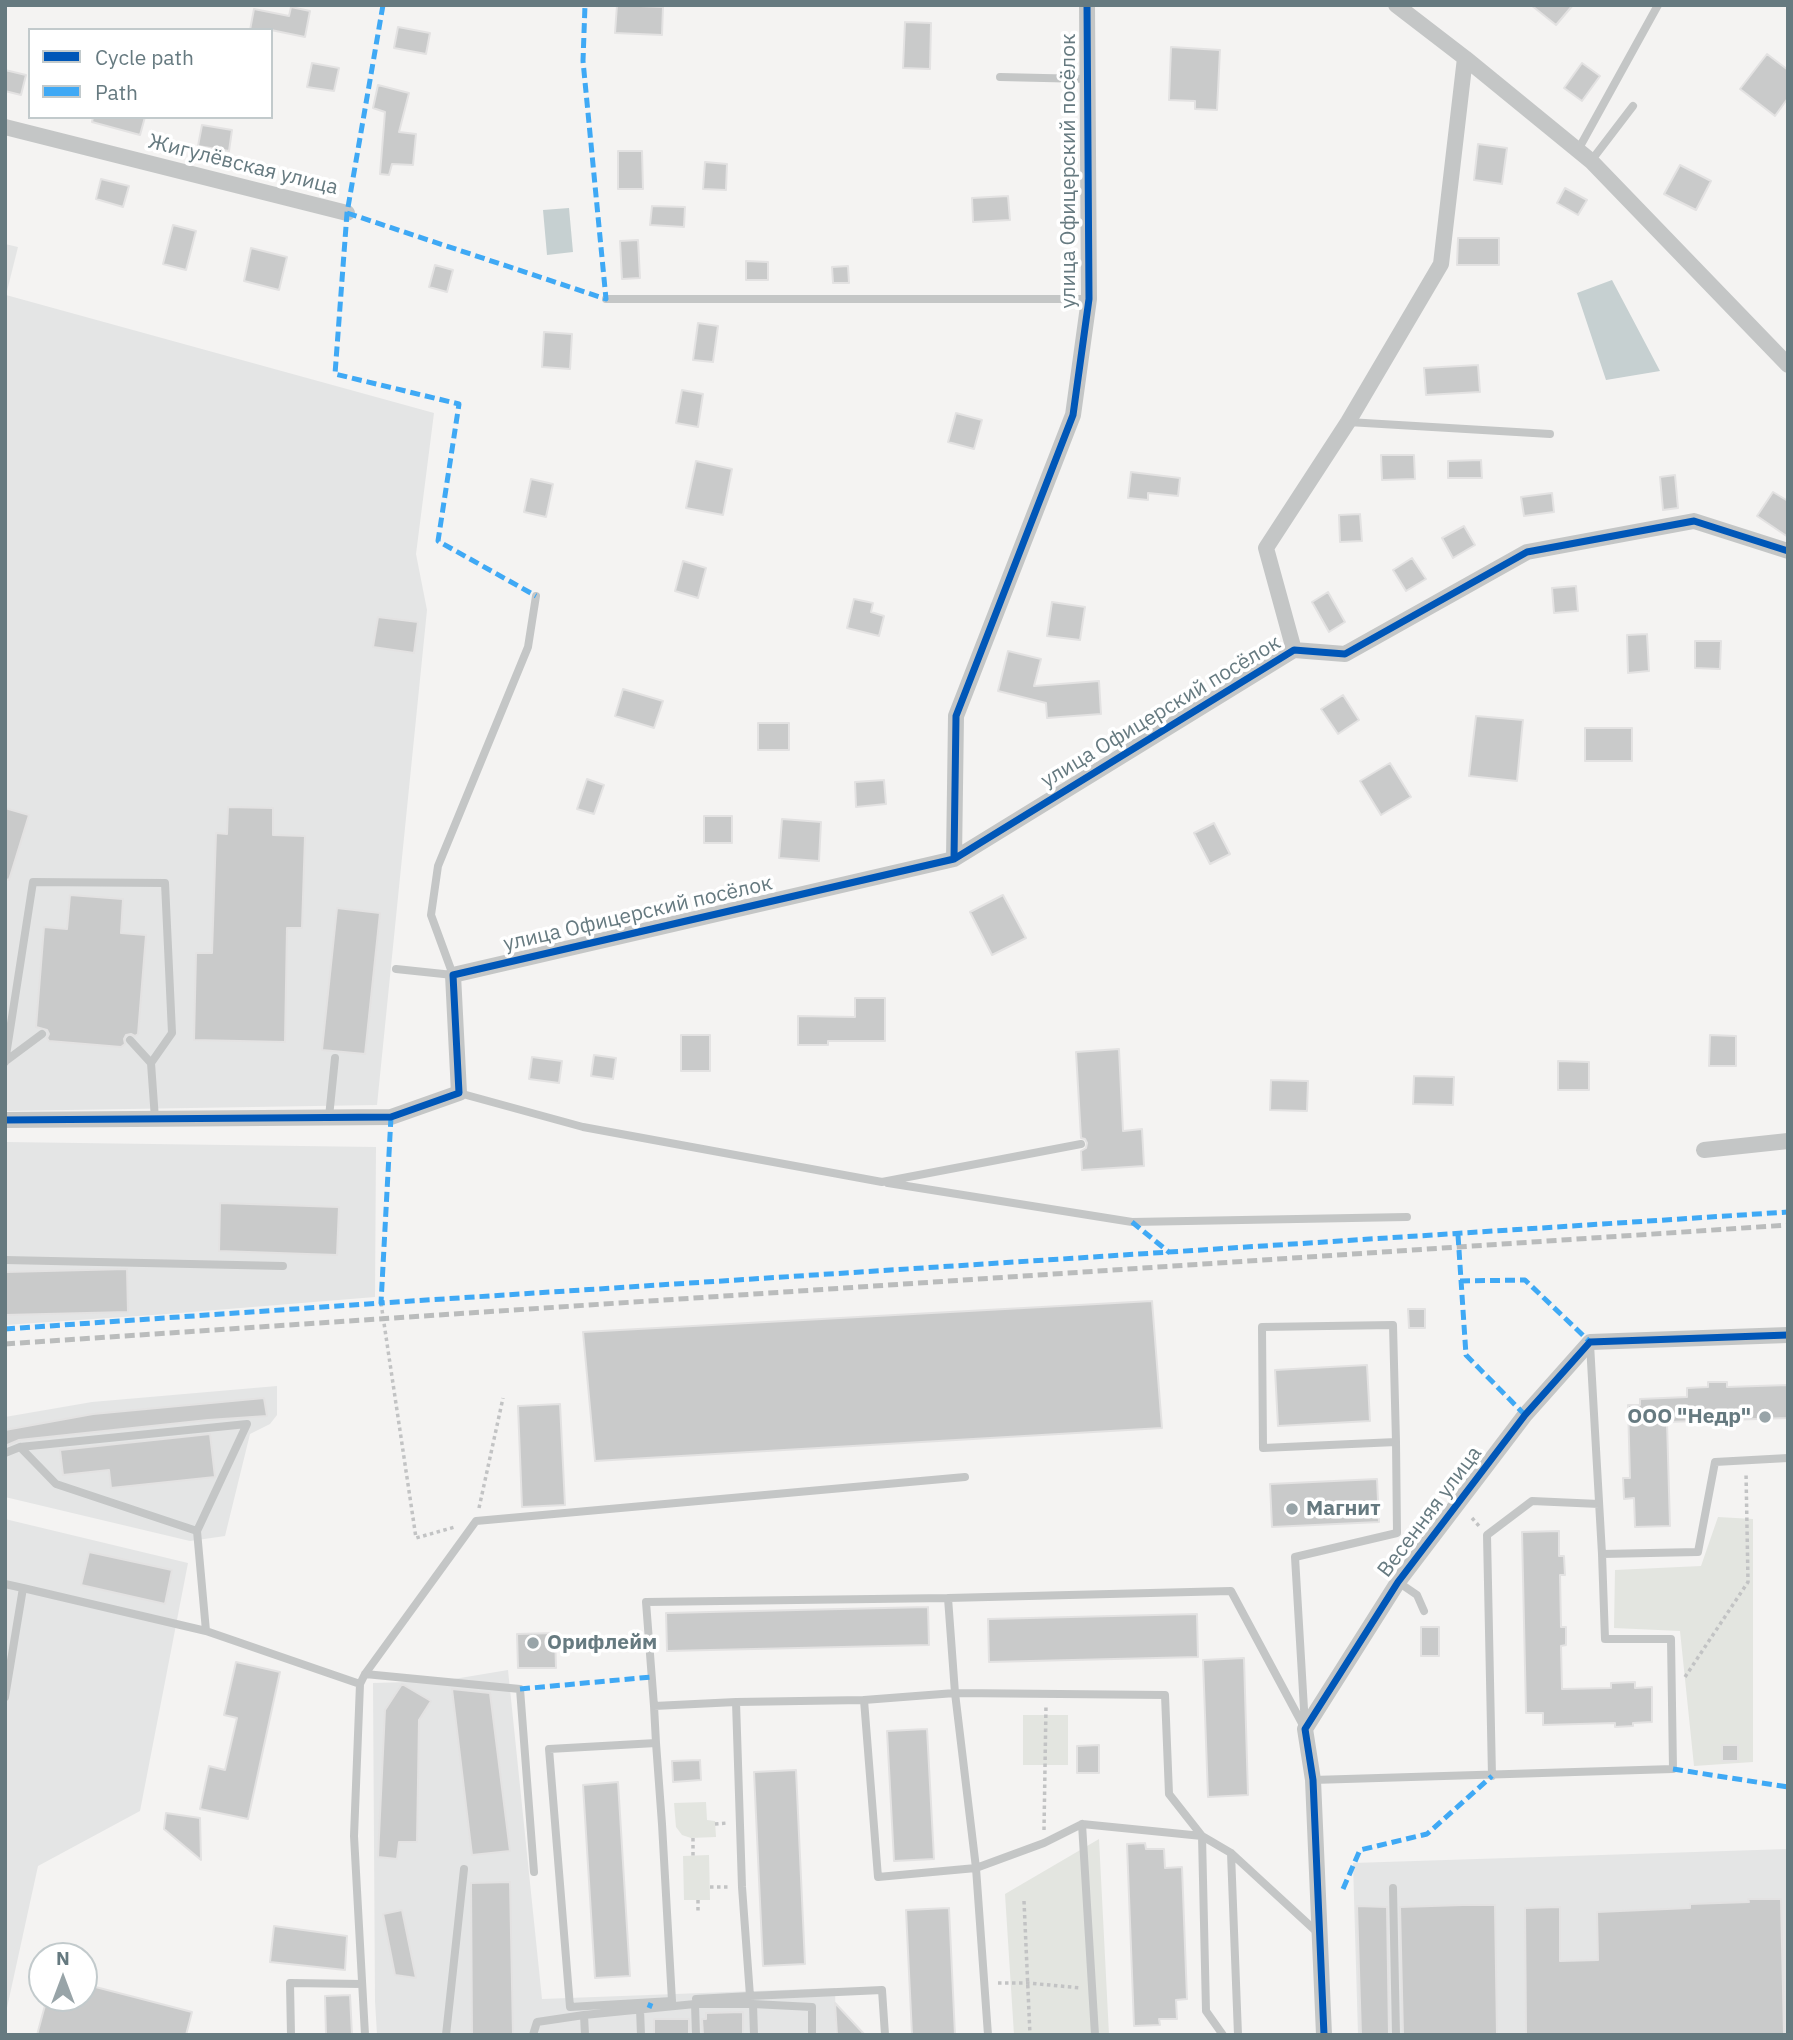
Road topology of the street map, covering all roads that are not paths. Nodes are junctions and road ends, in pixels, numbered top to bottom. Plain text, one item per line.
1 (1087, 5) edge
2 (1396, 5) edge
3 (1658, 5) edge
4 (1465, 58) junction
5 (1000, 77) dead end
6 (1087, 79) junction
7 (1633, 106) dead end
8 (5, 127) edge
9 (1577, 150) junction
10 (1591, 161) junction
11 (347, 213) dead end
12 (606, 299) dead end
13 (1089, 299) junction
14 (1788, 365) edge
15 (1348, 422) junction
16 (1550, 434) dead end
17 (1788, 551) edge
18 (536, 596) dead end
19 (1294, 650) junction
20 (954, 859) junction
21 (396, 968) dead end
22 (453, 975) junction
23 (42, 1034) dead end
24 (130, 1040) dead end
25 (335, 1058) dead end
26 (6, 1061) edge
27 (151, 1063) junction
28 (459, 1093) junction
29 (329, 1117) junction
30 (155, 1119) junction
31 (5, 1120) edge
32 (1788, 1141) edge
33 (1081, 1144) dead end
34 (1703, 1150) dead end
35 (882, 1182) junction
36 (1407, 1217) dead end
37 (5, 1260) edge
38 (283, 1266) dead end
39 (1788, 1335) edge
40 (1590, 1342) junction
41 (1396, 1443) junction
42 (20, 1447) junction
43 (5, 1453) edge
44 (1788, 1458) edge
45 (965, 1477) dead end
46 (1599, 1504) junction
47 (197, 1531) junction
48 (1602, 1554) junction
49 (1398, 1583) junction
50 (5, 1584) edge
51 (23, 1588) junction
52 (948, 1598) junction
53 (1423, 1611) dead end
54 (206, 1631) junction
55 (365, 1674) junction
56 (360, 1684) junction
57 (955, 1693) junction
58 (5, 1696) edge
59 (864, 1700) junction
60 (736, 1702) junction
61 (654, 1706) junction
62 (1305, 1729) junction
63 (656, 1743) junction
64 (1492, 1776) junction
65 (1313, 1780) junction
66 (1082, 1824) junction
67 (1202, 1836) junction
68 (1231, 1853) junction
69 (464, 1868) dead end
70 (976, 1868) junction
71 (534, 1872) dead end
72 (1393, 1888) dead end
73 (1318, 1933) junction
74 (362, 1984) junction
75 (752, 2000) junction
76 (672, 2001) junction
77 (695, 2004) junction
78 (640, 2009) junction
79 (584, 2015) junction
80 (291, 2035) edge
81 (365, 2035) edge
82 (446, 2035) edge
83 (533, 2035) edge
84 (585, 2035) edge
85 (641, 2035) edge
86 (696, 2035) edge
87 (754, 2035) edge
88 (812, 2035) edge
89 (885, 2035) edge
90 (988, 2035) edge
91 (1095, 2035) edge
92 (1223, 2035) edge
93 (1238, 2035) edge
94 (1324, 2035) edge
95 (1396, 2035) edge

1 - 6 street, улица Офицерский посёлок
2 - 4 street
3 - 9 lane
4 - 9 street
4 - 15 street
5 - 6 lane
6 - 13 street, улица Офицерский посёлок
7 - 10 lane
8 - 11 street, Жигулёвская улица
9 - 10 street
10 - 14 street
12 - 13 lane
13 - 20 street, улица Офицерский посёлок
15 - 16 lane
15 - 19 street
17 - 19 street, улица Офицерский посёлок
18 - 22 lane
19 - 20 street, улица Офицерский посёлок
20 - 22 street, улица Офицерский посёлок
21 - 22 lane
22 - 28 street
23 - 26 lane
24 - 27 lane
25 - 29 lane
26 - 27 lane
27 - 30 lane
28 - 29 street
28 - 35 lane
29 - 30 street
30 - 31 street
32 - 34 street
33 - 35 lane
35 - 36 lane
37 - 38 lane
39 - 40 street
40 - 46 lane
40 - 49 street, Весенняя улица
41 - 41 lane
41 - 62 lane
42 - 43 lane
42 - 47 lane
42 - 47 lane
44 - 48 lane
45 - 55 lane
46 - 48 lane
46 - 64 lane
47 - 54 lane
48 - 64 lane
49 - 53 lane
49 - 62 street, Весенняя улица
50 - 51 lane
51 - 54 lane
51 - 58 lane
52 - 57 lane
52 - 61 lane
52 - 62 lane
54 - 56 lane
55 - 56 lane
55 - 71 lane
56 - 74 lane
57 - 59 lane
57 - 67 lane
57 - 70 lane
59 - 60 lane
59 - 70 lane
60 - 61 lane
60 - 75 lane
61 - 63 lane
62 - 65 street
63 - 76 lane
63 - 76 lane
64 - 65 lane
65 - 73 street
66 - 67 lane
66 - 70 lane
66 - 91 lane
67 - 68 lane
67 - 92 lane
68 - 73 lane
68 - 93 lane
69 - 82 lane
70 - 90 lane
72 - 95 lane
73 - 94 street
74 - 80 lane
74 - 81 lane
75 - 76 lane
75 - 77 lane
75 - 87 lane
75 - 88 lane
75 - 89 lane
77 - 78 lane
77 - 86 lane
78 - 79 lane
78 - 85 lane
79 - 83 lane
79 - 84 lane

